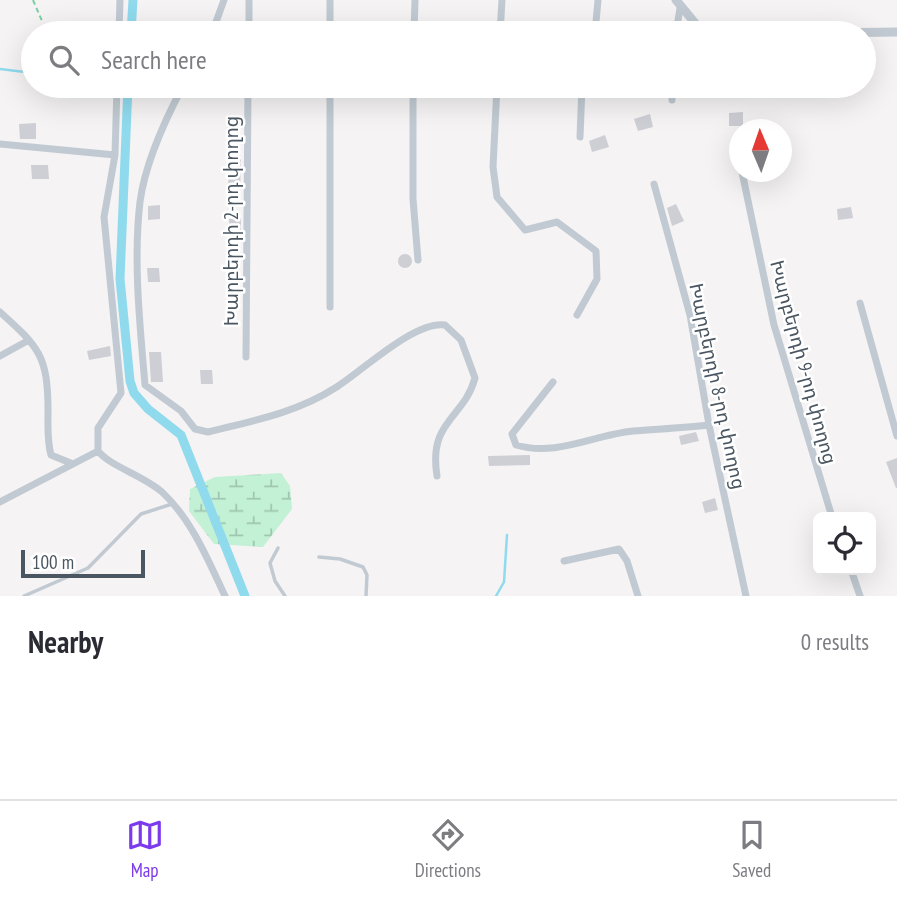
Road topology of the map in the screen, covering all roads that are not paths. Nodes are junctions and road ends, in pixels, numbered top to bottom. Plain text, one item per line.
1 (120, 0) edge
2 (224, 0) edge
3 (249, 0) edge
4 (330, 0) edge
5 (415, 0) edge
6 (502, 0) edge
7 (598, 0) edge
8 (678, 4) edge
9 (119, 21) edge
10 (216, 21) edge
11 (249, 21) edge
12 (330, 21) edge
13 (414, 21) edge
14 (501, 21) edge
15 (596, 21) edge
16 (693, 21) edge
17 (876, 32) edge
18 (897, 32) edge
19 (117, 98) edge
20 (178, 98) edge
21 (248, 98) edge
22 (330, 98) edge
23 (413, 98) edge
24 (496, 98) edge
25 (582, 98) edge
26 (580, 137) dead end
27 (0, 144) edge
28 (115, 155) junction
29 (744, 182) edge
30 (654, 184) dead end
31 (418, 260) dead end
32 (860, 303) dead end
33 (330, 307) dead end
34 (0, 312) edge
35 (577, 315) dead end
36 (29, 340) junction
37 (0, 355) edge
38 (246, 357) dead end
39 (553, 382) dead end
40 (709, 425) junction
41 (897, 436) edge
42 (97, 452) junction
43 (73, 464) junction
44 (437, 476) dead end
45 (0, 502) edge
46 (172, 504) junction
47 (830, 512) edge
48 (278, 548) dead end
49 (319, 557) dead end
50 (564, 561) dead end
51 (853, 575) edge
52 (24, 596) edge
53 (225, 596) edge
54 (285, 596) edge
55 (366, 596) edge
56 (638, 596) edge
57 (746, 596) edge
58 (860, 596) edge

1 - 9 street
2 - 10 street
3 - 11 street
4 - 12 street
5 - 13 street
6 - 14 street
7 - 15 street
8 - 16 street
17 - 18 street
19 - 28 street
20 - 44 street
21 - 38 street, Խարբերդի 2-րդ փողոց
22 - 33 street
23 - 31 street
24 - 35 street
25 - 26 street
27 - 28 street
28 - 42 street
29 - 47 street, Խարբերդի 9-րդ փողոց
30 - 40 street, Խարբերդի 8-րդ փողոց
32 - 41 street
34 - 36 street
36 - 37 street
36 - 43 street
39 - 40 street
40 - 57 street, Խարբերդի 8-րդ փողոց
42 - 43 street
42 - 46 street
43 - 45 street
46 - 52 lane
46 - 53 street
48 - 54 lane
49 - 55 lane
50 - 56 street
51 - 58 street

